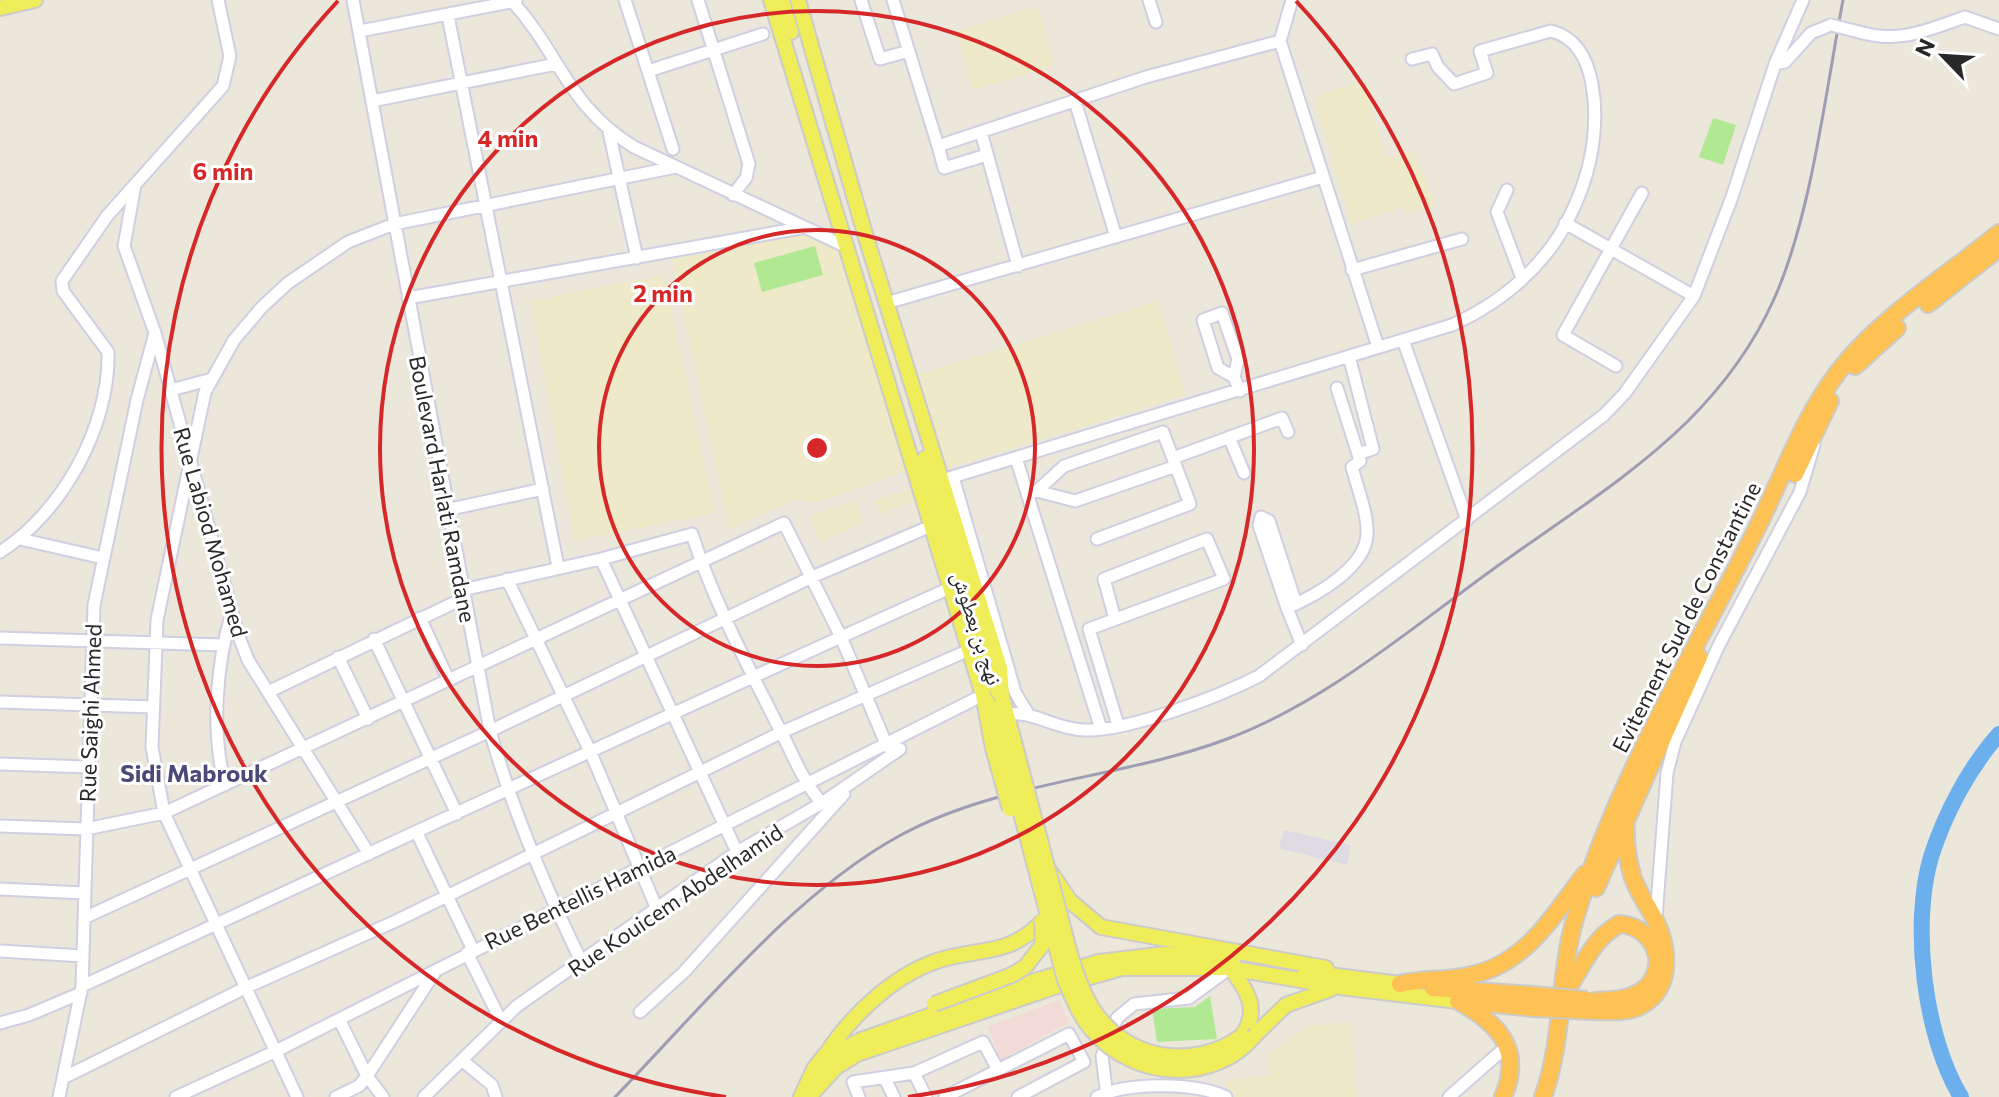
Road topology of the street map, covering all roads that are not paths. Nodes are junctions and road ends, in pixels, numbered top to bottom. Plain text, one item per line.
1 (35, 0) edge
2 (218, 0) edge
3 (353, 0) edge
4 (625, 0) edge
5 (698, 0) edge
6 (771, 0) edge
7 (782, 0) edge
8 (788, 0) edge
9 (798, 0) edge
10 (861, 0) edge
11 (893, 0) edge
12 (1149, 0) edge
13 (1292, 0) edge
14 (1803, 0) edge
15 (514, 1) edge
16 (0, 8) edge
17 (448, 16) junction
18 (1156, 22) dead end
19 (1999, 29) edge
20 (360, 31) junction
21 (763, 34) dead end
22 (1280, 41) junction
23 (714, 50) junction
24 (909, 51) junction
25 (1412, 59) dead end
26 (556, 64) junction
27 (1775, 64) junction
28 (648, 71) junction
29 (462, 84) junction
30 (372, 101) junction
31 (1075, 101) junction
32 (609, 132) junction
33 (981, 132) junction
34 (938, 146) junction
35 (673, 149) dead end
36 (987, 155) junction
37 (676, 167) junction
38 (1323, 177) junction
39 (618, 180) junction
40 (135, 185) junction
41 (1507, 190) dead end
42 (1642, 193) dead end
43 (733, 195) junction
44 (487, 207) junction
45 (1565, 223) junction
46 (394, 224) junction
47 (801, 228) junction
48 (1999, 233) edge
49 (1116, 237) junction
50 (1462, 239) dead end
51 (847, 247) junction
52 (1999, 248) edge
53 (1611, 249) junction
54 (637, 258) junction
55 (1018, 266) junction
56 (1352, 270) junction
57 (1522, 278) junction
58 (502, 282) junction
59 (1694, 296) junction
60 (408, 298) junction
61 (886, 303) junction
62 (155, 333) junction
63 (1403, 340) junction
64 (1378, 347) junction
65 (1349, 356) junction
66 (1616, 366) dead end
67 (1234, 377) junction
68 (212, 379) junction
69 (1337, 388) dead end
70 (171, 390) junction
71 (1240, 391) junction
72 (1288, 432) dead end
73 (1817, 433) junction
74 (1229, 437) junction
75 (1358, 454) junction
76 (190, 458) junction
77 (1016, 458) junction
78 (1174, 462) junction
79 (1244, 473) dead end
80 (947, 478) junction
81 (543, 489) junction
82 (1032, 492) junction
83 (446, 510) junction
84 (1467, 520) junction
85 (931, 526) junction
86 (20, 539) junction
87 (1097, 539) dead end
88 (0, 552) edge
89 (1275, 556) dead end
90 (103, 558) junction
91 (601, 559) junction
92 (701, 562) junction
93 (558, 567) junction
94 (812, 577) junction
95 (507, 579) junction
96 (950, 587) junction
97 (463, 594) junction
98 (619, 599) junction
99 (1292, 606) junction
100 (232, 611) junction
101 (420, 618) junction
102 (726, 619) junction
103 (1115, 619) junction
104 (841, 637) junction
105 (0, 638) edge
106 (374, 639) junction
107 (535, 640) junction
108 (93, 641) junction
109 (155, 642) junction
110 (223, 645) junction
111 (1302, 645) junction
112 (968, 647) junction
113 (338, 657) junction
114 (645, 657) junction
115 (477, 668) junction
116 (753, 676) junction
117 (449, 681) junction
118 (268, 692) junction
119 (983, 695) junction
120 (562, 696) junction
121 (866, 696) junction
122 (1002, 697) junction
123 (406, 701) junction
124 (0, 702) edge
125 (90, 704) junction
126 (153, 707) junction
127 (671, 712) junction
128 (1027, 712) junction
129 (1007, 714) junction
130 (368, 719) junction
131 (1118, 725) junction
132 (1101, 729) junction
133 (490, 731) junction
134 (782, 732) junction
135 (1003, 744) junction
136 (304, 749) junction
137 (891, 750) junction
138 (590, 751) junction
139 (433, 757) junction
140 (0, 764) edge
141 (88, 767) junction
142 (700, 771) junction
143 (857, 779) junction
144 (225, 785) junction
145 (807, 786) junction
146 (507, 792) junction
147 (335, 800) junction
148 (822, 803) junction
149 (617, 811) junction
150 (164, 813) junction
151 (457, 814) junction
152 (1626, 818) junction
153 (0, 826) edge
154 (725, 826) junction
155 (86, 829) junction
156 (417, 833) junction
157 (737, 852) junction
158 (531, 853) junction
159 (369, 854) junction
160 (1594, 864) junction
161 (640, 866) junction
162 (1047, 866) junction
163 (191, 868) junction
164 (0, 889) edge
165 (84, 893) junction
166 (447, 895) junction
167 (556, 909) junction
168 (657, 909) junction
169 (84, 918) junction
170 (1656, 920) junction
171 (1042, 922) junction
172 (216, 924) junction
173 (0, 951) edge
174 (470, 952) junction
175 (83, 956) junction
176 (582, 963) junction
177 (1185, 967) junction
178 (1230, 968) junction
179 (436, 971) junction
180 (1358, 977) junction
181 (1572, 982) junction
182 (1400, 984) junction
183 (247, 987) junction
184 (1340, 987) junction
185 (82, 990) junction
186 (1198, 992) junction
187 (1458, 1001) junction
188 (1533, 1002) junction
189 (1593, 1006) junction
190 (640, 1012) dead end
191 (339, 1019) junction
192 (501, 1021) junction
193 (0, 1023) edge
194 (1249, 1035) junction
195 (1507, 1046) junction
196 (276, 1051) junction
197 (825, 1056) junction
198 (463, 1061) junction
199 (997, 1068) junction
200 (914, 1073) junction
201 (367, 1076) junction
202 (63, 1078) junction
203 (885, 1079) junction
204 (1125, 1092) edge
205 (1103, 1095) edge
206 (59, 1097) edge
207 (176, 1097) edge
208 (297, 1097) edge
209 (336, 1097) edge
210 (383, 1097) edge
211 (424, 1097) edge
212 (496, 1097) edge
213 (805, 1097) edge
214 (859, 1097) edge
215 (894, 1097) edge
216 (926, 1097) edge
217 (945, 1097) edge
218 (1018, 1097) edge
219 (1226, 1097) edge
220 (1449, 1097) edge
221 (1503, 1097) edge
222 (1543, 1097) edge
223 (1553, 1097) edge

1 - 16 main road
2 - 40 street
3 - 20 street, Boulevard Harlati Ramdane
4 - 28 street
5 - 23 street
6 - 51 main road, نهج بن بعطوش
7 - 112 main road
8 - 122 main road, نهج بن بعطوش
9 - 61 main road, نهج بن بعطوش
10 - 24 street
11 - 24 street
12 - 18 street
13 - 22 street
14 - 27 street
15 - 17 street
15 - 26 street
17 - 20 street
17 - 29 street
19 - 27 street, bridge
20 - 30 street, Boulevard Harlati Ramdane
21 - 23 street
22 - 31 street
22 - 38 street
23 - 28 street
23 - 43 street
24 - 34 street
25 - 45 street
26 - 29 street
26 - 32 street
27 - 59 street
28 - 35 street
29 - 30 street
29 - 44 street
30 - 46 street, Boulevard Harlati Ramdane
31 - 33 street
31 - 49 street
32 - 37 street
32 - 39 street
33 - 34 street
33 - 36 street
34 - 36 street
36 - 55 street
37 - 39 street
37 - 43 street
38 - 49 street
38 - 56 street
39 - 44 street
39 - 54 street
40 - 62 street, Rue Labiod Mohamed
40 - 86 street
41 - 57 street
42 - 53 street
43 - 47 street
44 - 46 street
44 - 58 street
45 - 53 street
45 - 57 street
46 - 60 street, Boulevard Harlati Ramdane
46 - 68 street
47 - 51 street
47 - 54 street
48 - 160 highway, Evitement Sud de Constantine
49 - 55 street
50 - 56 street
51 - 85 main road, نهج بن بعطوش
52 - 73 highway, Evitement Sud de Constantine
53 - 59 street
53 - 66 street
54 - 58 street
55 - 61 street
56 - 64 street
57 - 63 street
58 - 60 street
58 - 81 street
59 - 84 street
60 - 83 street, Boulevard Harlati Ramdane
61 - 80 main road, نهج بن بعطوش
62 - 70 street, Rue Labiod Mohamed
62 - 90 street, Rue Saighi Ahmed
63 - 64 street
63 - 84 street
64 - 65 street
65 - 71 street
65 - 75 street
67 - 67 street
67 - 71 street
68 - 70 street
68 - 76 street
69 - 75 street
70 - 76 street, Rue Labiod Mohamed
71 - 77 street
72 - 74 street
73 - 152 highway, Evitement Sud de Constantine
73 - 170 street
74 - 78 street
74 - 79 street
75 - 99 street
76 - 100 street, Rue Labiod Mohamed
76 - 109 street
77 - 80 street
77 - 82 street
78 - 82 street
78 - 82 street
78 - 87 street
80 - 122 main road, نهج بن بعطوش
80 - 128 street
81 - 83 street
81 - 93 street
82 - 132 street
83 - 97 street, Boulevard Harlati Ramdane
84 - 111 street
85 - 94 street
85 - 96 main road, نهج بن بعطوش
86 - 88 street
86 - 90 street
89 - 99 street
90 - 108 street, Rue Saighi Ahmed
91 - 92 street
91 - 93 street
91 - 98 street
92 - 94 street
92 - 98 street
92 - 102 street
93 - 95 street
94 - 102 street
94 - 104 street
95 - 97 street
95 - 107 street
96 - 104 street
96 - 112 main road, نهج بن بعطوش
97 - 101 street
97 - 115 street, Boulevard Harlati Ramdane
98 - 107 street
98 - 114 street
99 - 111 street
100 - 110 street
100 - 118 street, Rue Labiod Mohamed
101 - 106 street
101 - 117 street
102 - 114 street
102 - 116 street
103 - 103 street
103 - 131 street
104 - 116 street
104 - 121 street
105 - 108 street
106 - 113 street
106 - 123 street
107 - 115 street
107 - 120 street
108 - 109 street
108 - 125 street, Rue Saighi Ahmed
109 - 110 street
109 - 126 street
110 - 144 street
111 - 131 street
112 - 119 main road
112 - 121 street
113 - 118 street
113 - 130 street
114 - 120 street
114 - 127 street
115 - 117 street
115 - 133 street, Boulevard Harlati Ramdane
116 - 127 street
116 - 134 street
117 - 123 street
118 - 136 street, Rue Labiod Mohamed
119 - 135 main road
119 - 137 street, Rue Kouicem Abdelhamid
120 - 133 street
120 - 138 street
121 - 134 street
121 - 137 street
122 - 129 main road
123 - 130 street
123 - 139 street
124 - 125 street
125 - 126 street
125 - 141 street, Rue Saighi Ahmed
126 - 150 street
127 - 138 street
127 - 142 street
128 - 129 street
128 - 132 street
129 - 135 main road
130 - 136 street
131 - 132 street
133 - 139 street
133 - 146 street, Boulevard Harlati Ramdane
134 - 142 street
134 - 145 street
135 - 162 main road, bridge
135 - 171 main road, bridge
135 - 194 main road, bridge
136 - 144 street
136 - 147 street, Rue Labiod Mohamed
137 - 143 street, Rue Kouicem Abdelhamid
137 - 145 street, Rue Bentellis Hamida
138 - 146 street
138 - 149 street
139 - 147 street
139 - 151 street
140 - 141 street
141 - 155 street, Rue Saighi Ahmed
142 - 149 street
142 - 154 street
143 - 148 street, Rue Kouicem Abdelhamid
143 - 190 street
144 - 150 street
145 - 148 street
145 - 154 street, Rue Bentellis Hamida
146 - 151 street
146 - 158 street, Boulevard Harlati Ramdane
147 - 159 street, Rue Labiod Mohamed
147 - 163 street
148 - 157 street, Rue Kouicem Abdelhamid
149 - 158 street
149 - 161 street
150 - 155 street
150 - 163 street
151 - 156 street
152 - 170 highway
152 - 181 highway, Evitement Sud de Constantine
153 - 155 street
154 - 157 street
154 - 161 street, Rue Bentellis Hamida
155 - 165 street, Rue Saighi Ahmed
156 - 159 street
156 - 166 street
157 - 168 street, Rue Kouicem Abdelhamid
158 - 166 street
158 - 167 street, Boulevard Harlati Ramdane
159 - 172 street
160 - 182 highway
160 - 222 highway, Evitement Sud de Constantine
161 - 167 street, Rue Bentellis Hamida
161 - 168 street
162 - 180 main road
162 - 194 main road, bridge
163 - 169 street
163 - 172 street
164 - 165 street
165 - 169 street, Rue Saighi Ahmed
166 - 174 street
166 - 183 street
167 - 174 street, Rue Bentellis Hamida
167 - 176 street, Boulevard Harlati Ramdane
168 - 176 street, Rue Kouicem Abdelhamid
169 - 175 street, Rue Saighi Ahmed
170 - 189 highway
171 - 197 main road
171 - 197 main road, bridge
172 - 183 street
172 - 185 street
173 - 175 street
174 - 179 street, Rue Bentellis Hamida
174 - 192 street
175 - 185 street, Rue Saighi Ahmed
176 - 192 street, Rue Kouicem Abdelhamid
177 - 178 main road
177 - 186 street
177 - 213 main road
178 - 184 main road
178 - 186 street
178 - 194 main road
179 - 191 street, Rue Bentellis Hamida
179 - 201 street
180 - 182 main road
180 - 213 main road
181 - 189 highway
181 - 223 highway, Evitement Sud de Constantine
182 - 188 highway
183 - 196 street
183 - 202 street
184 - 187 main road
184 - 194 main road
185 - 193 street
185 - 202 street, Rue Saighi Ahmed
186 - 205 street
187 - 188 highway
187 - 195 highway
188 - 189 highway, bridge
191 - 196 street, Rue Bentellis Hamida
191 - 201 street
192 - 198 street, Rue Kouicem Abdelhamid
195 - 220 street
195 - 221 highway
196 - 207 street, Rue Bentellis Hamida
196 - 208 street
197 - 213 main road
198 - 211 street, Rue Kouicem Abdelhamid
198 - 212 street
199 - 200 street
199 - 217 street
199 - 218 street
200 - 203 street
200 - 216 street
201 - 209 street
201 - 210 street
202 - 206 street, Rue Saighi Ahmed
203 - 214 street
203 - 215 street
204 - 205 street
204 - 219 street

